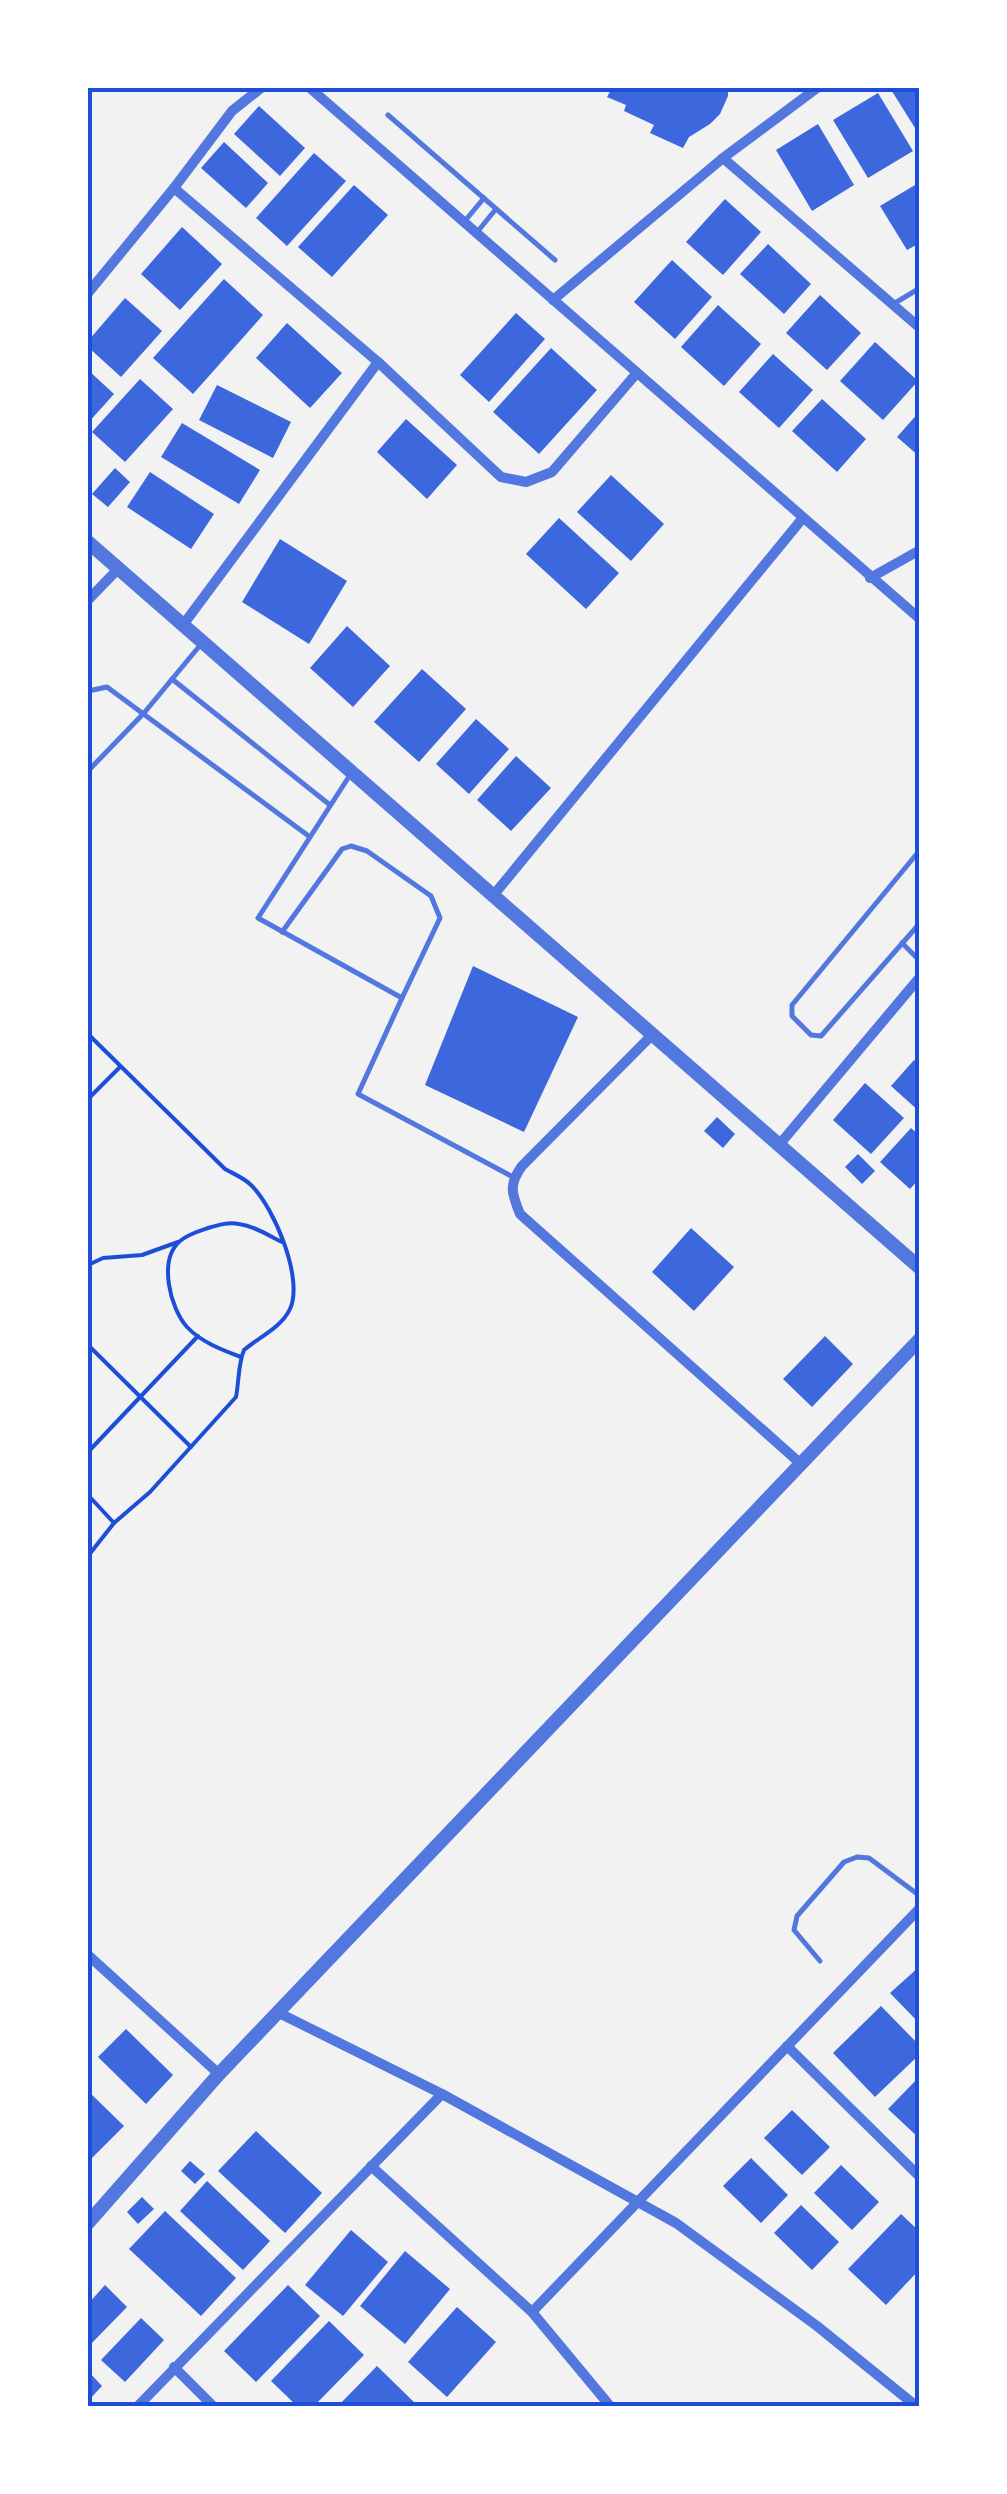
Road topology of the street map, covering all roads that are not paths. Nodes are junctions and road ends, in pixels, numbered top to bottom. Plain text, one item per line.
1 (261, 88) edge
2 (817, 88) edge
3 (317, 90) edge
4 (388, 115) dead end
5 (722, 158) junction
6 (174, 188) junction
7 (484, 198) junction
8 (496, 210) junction
9 (464, 222) junction
10 (476, 233) junction
11 (555, 260) dead end
12 (920, 288) edge
13 (88, 293) edge
14 (553, 300) junction
15 (893, 305) junction
16 (920, 328) edge
17 (378, 362) junction
18 (636, 374) junction
19 (802, 519) junction
20 (88, 542) edge
21 (920, 550) edge
22 (118, 569) junction
23 (870, 578) junction
24 (88, 600) edge
25 (920, 619) edge
26 (182, 625) junction
27 (202, 643) junction
28 (172, 679) junction
29 (88, 691) edge
30 (144, 713) junction
31 (88, 771) edge
32 (351, 772) junction
33 (330, 804) junction
34 (310, 837) junction
35 (920, 850) edge
36 (492, 896) junction
37 (920, 922) edge
38 (282, 932) junction
39 (902, 943) junction
40 (920, 961) edge
41 (920, 977) edge
42 (402, 998) junction
43 (652, 1034) junction
44 (779, 1145) junction
45 (514, 1178) junction
46 (920, 1268) edge
47 (920, 1338) edge
48 (801, 1464) junction
49 (920, 1896) edge
50 (920, 1908) edge
51 (88, 1955) edge
52 (820, 1961) dead end
53 (279, 2014) junction
54 (787, 2046) junction
55 (219, 2074) junction
56 (442, 2094) junction
57 (370, 2166) junction
58 (920, 2177) edge
59 (637, 2200) junction
60 (88, 2223) edge
61 (532, 2312) junction
62 (174, 2368) junction
63 (138, 2406) edge
64 (213, 2406) edge
65 (610, 2406) edge
66 (916, 2406) edge

1 - 6 street
2 - 5 street
3 - 9 street
4 - 7 lane
5 - 14 street
5 - 15 street
6 - 13 street
6 - 17 street
7 - 8 lane
7 - 9 lane
8 - 10 lane
8 - 11 lane
9 - 10 street
10 - 14 street
12 - 15 lane
14 - 18 street
15 - 16 street
17 - 18 street
17 - 26 street
18 - 19 street
19 - 23 street
19 - 36 street
20 - 22 street
21 - 23 street
22 - 24 street
22 - 26 street
23 - 25 street
26 - 27 street
27 - 28 lane
27 - 32 street
28 - 30 lane
28 - 33 lane
29 - 30 lane
30 - 31 lane
30 - 34 lane
32 - 33 lane
32 - 36 street
33 - 34 lane
34 - 38 lane
35 - 39 lane
36 - 43 street
37 - 39 lane
38 - 42 lane
38 - 42 lane
39 - 40 lane
41 - 44 street
42 - 45 lane
43 - 44 street
43 - 45 street
44 - 46 street
45 - 48 street
47 - 48 street
48 - 53 street
49 - 52 lane
50 - 54 street
51 - 55 street
53 - 55 street
53 - 56 street
54 - 58 street
54 - 59 street
55 - 60 street
56 - 57 street
56 - 59 street
57 - 61 street
57 - 62 street
59 - 61 street
59 - 66 street
61 - 65 street
62 - 63 street
62 - 64 street

